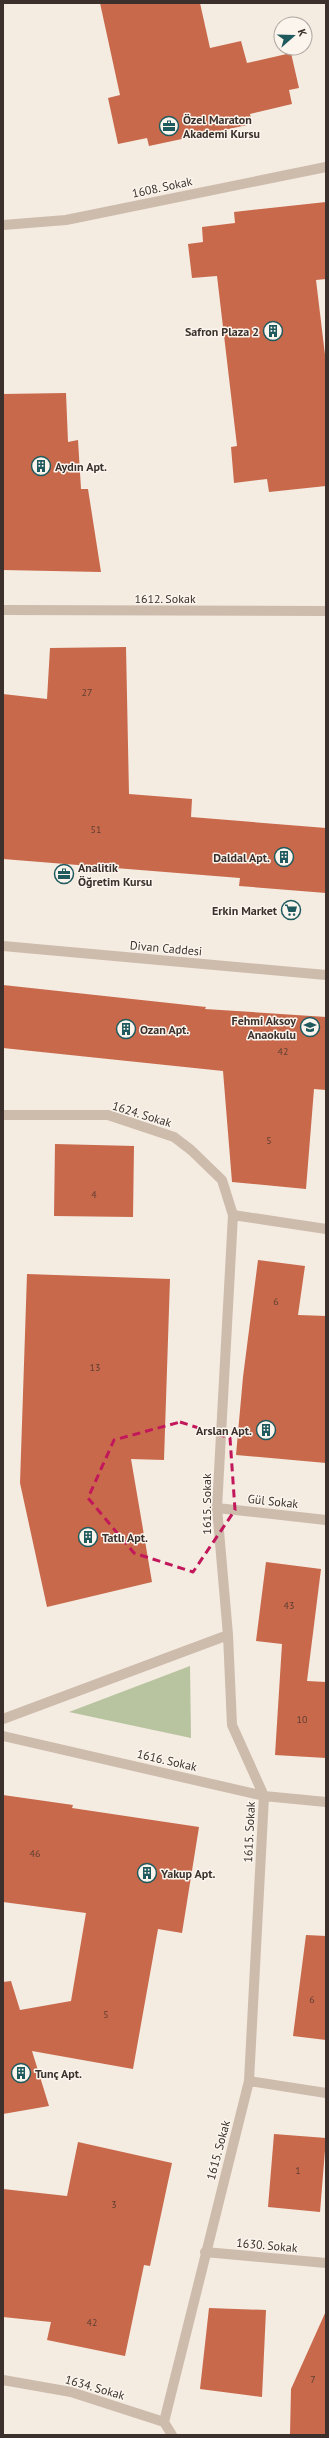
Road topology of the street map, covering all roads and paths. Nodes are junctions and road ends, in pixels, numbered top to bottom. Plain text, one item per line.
1 (326, 167) edge
2 (3, 226) edge
3 (3, 610) edge
4 (326, 611) edge
5 (3, 946) edge
6 (326, 975) edge
7 (3, 1115) edge
8 (233, 1215) junction
9 (326, 1229) edge
10 (217, 1508) junction
11 (326, 1520) edge
12 (228, 1635) junction
13 (3, 1719) edge
14 (3, 1736) edge
15 (264, 1796) junction
16 (326, 1802) edge
17 (249, 2081) junction
18 (326, 2093) edge
19 (205, 2252) junction
20 (326, 2263) edge
21 (3, 2380) edge
22 (164, 2422) junction
23 (172, 2435) edge

1 - 2 street, 1608. Sokak
3 - 4 street, 1612. Sokak
5 - 6 street, Divan Caddesi
7 - 8 street, 1624. Sokak
8 - 9 street
8 - 10 street, 1615. Sokak
10 - 11 street, Gül Sokak
10 - 12 street, 1615. Sokak
12 - 13 street
12 - 15 street, 1615. Sokak
14 - 15 street, 1616. Sokak
15 - 16 street, 1616. Sokak
15 - 17 street, 1615. Sokak
17 - 18 street
17 - 19 street, 1615. Sokak
19 - 20 street, 1630. Sokak
19 - 22 street, 1615. Sokak
21 - 22 street, 1634. Sokak
22 - 23 street

